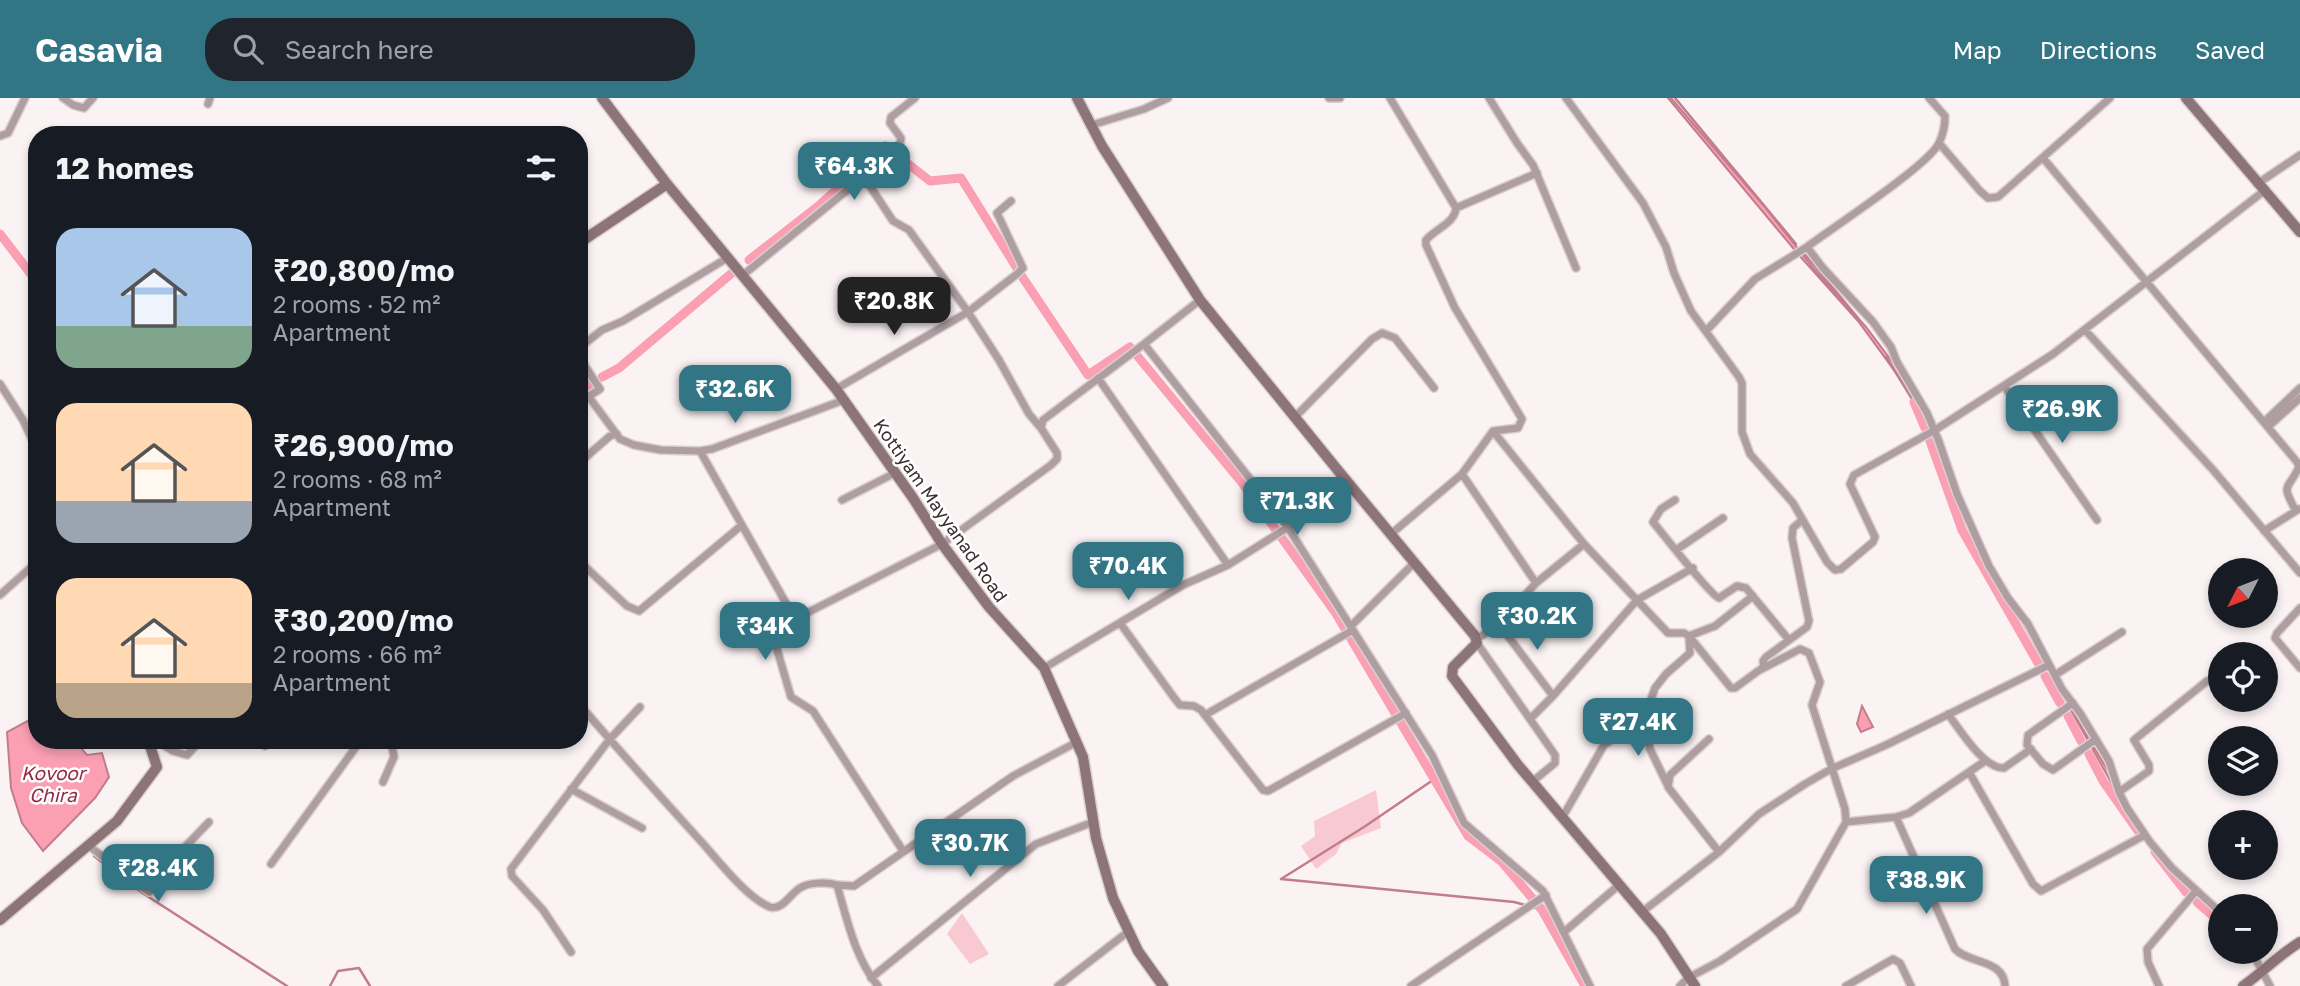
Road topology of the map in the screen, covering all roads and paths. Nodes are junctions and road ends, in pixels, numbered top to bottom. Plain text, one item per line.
1 (25, 98) edge
2 (63, 98) edge
3 (93, 98) edge
4 (602, 98) edge
5 (915, 98) edge
6 (1077, 98) edge
7 (1168, 98) edge
8 (1329, 98) edge
9 (1340, 98) edge
10 (1390, 98) edge
11 (1489, 98) edge
12 (1566, 98) edge
13 (1929, 98) edge
14 (2110, 98) edge
15 (2186, 98) edge
16 (1092, 125) junction
17 (0, 136) edge
18 (1939, 143) junction
19 (2300, 155) edge
20 (2043, 158) junction
21 (1537, 173) junction
22 (864, 177) junction
23 (667, 184) junction
24 (2261, 188) junction
25 (1011, 201) dead end
26 (1456, 208) junction
27 (2300, 232) edge
28 (588, 237) edge
29 (1807, 247) junction
30 (729, 257) junction
31 (1576, 268) dead end
32 (743, 275) junction
33 (2147, 282) junction
34 (1200, 300) junction
35 (968, 313) junction
36 (2085, 330) junction
37 (1706, 331) junction
38 (588, 341) edge
39 (1144, 344) junction
40 (588, 369) edge
41 (1098, 378) junction
42 (0, 384) edge
43 (2004, 386) junction
44 (1434, 388) dead end
45 (2300, 388) edge
46 (836, 389) junction
47 (589, 397) joint
48 (2300, 397) edge
49 (844, 400) junction
50 (1295, 417) junction
51 (2266, 425) junction
52 (1041, 428) junction
53 (1935, 430) junction
54 (28, 431) edge
55 (1493, 431) junction
56 (617, 434) junction
57 (700, 451) junction
58 (588, 455) edge
59 (895, 473) junction
60 (1462, 474) junction
61 (1352, 487) junction
62 (842, 500) dead end
63 (1675, 500) dead end
64 (2298, 509) edge
65 (1723, 518) dead end
66 (1802, 520) junction
67 (2097, 520) dead end
68 (742, 524) junction
69 (1287, 526) junction
70 (2264, 531) junction
71 (1391, 534) junction
72 (942, 544) junction
73 (1584, 544) junction
74 (1676, 550) junction
75 (1415, 563) junction
76 (1228, 565) junction
77 (1693, 569) junction
78 (28, 570) edge
79 (588, 570) edge
80 (2300, 573) edge
81 (1536, 583) junction
82 (0, 595) edge
83 (1753, 596) junction
84 (1637, 600) junction
85 (2300, 608) edge
86 (795, 619) junction
87 (1120, 623) junction
88 (1499, 624) junction
89 (1352, 628) junction
90 (2122, 632) dead end
91 (1689, 636) junction
92 (1789, 640) junction
93 (1477, 641) junction
94 (2049, 665) junction
95 (1044, 668) junction
96 (2300, 668) edge
97 (1758, 671) junction
98 (2055, 675) junction
99 (2207, 681) dead end
100 (1553, 696) junction
101 (2073, 703) junction
102 (640, 707) dead end
103 (1406, 713) junction
104 (588, 714) edge
105 (1948, 714) junction
106 (1205, 715) junction
107 (1645, 716) junction
108 (1531, 718) junction
109 (1709, 739) dead end
110 (2096, 739) junction
111 (610, 740) junction
112 (1077, 742) junction
113 (151, 749) edge
114 (172, 749) edge
115 (193, 749) edge
116 (354, 749) edge
117 (392, 749) edge
118 (2031, 749) junction
119 (1985, 761) junction
120 (1831, 769) junction
121 (1969, 772) junction
122 (383, 782) dead end
123 (1532, 782) junction
124 (1668, 787) junction
125 (571, 789) junction
126 (2119, 792) junction
127 (1896, 817) junction
128 (1562, 818) junction
129 (209, 822) dead end
130 (1093, 822) junction
131 (1846, 822) junction
132 (642, 828) dead end
133 (2146, 835) junction
134 (89, 846) junction
135 (903, 851) junction
136 (1719, 852) junction
137 (271, 864) dead end
138 (837, 885) junction
139 (1619, 885) junction
140 (2196, 891) junction
141 (1546, 895) junction
142 (2208, 902) edge
143 (1642, 912) junction
144 (0, 919) edge
145 (1129, 931) junction
146 (1564, 932) junction
147 (2300, 942) edge
148 (571, 952) dead end
149 (2259, 964) edge
150 (2263, 972) junction
151 (871, 978) junction
152 (1688, 983) edge
153 (878, 986) edge
154 (1058, 986) edge
155 (1163, 986) edge
156 (1411, 986) edge
157 (1590, 986) edge
158 (1846, 986) edge
159 (1911, 986) edge
160 (2005, 986) edge
161 (2159, 986) edge
162 (2243, 986) edge
163 (2270, 986) edge

1 - 17 street
2 - 3 street
4 - 23 main road, Kottiyam Mayyanad Road
5 - 22 street
6 - 16 main road
7 - 16 street
8 - 9 street
10 - 26 street
11 - 21 street
12 - 37 street
13 - 18 street
14 - 20 street
15 - 24 main road
16 - 34 main road
18 - 20 street
18 - 29 street
19 - 24 street
20 - 33 street
21 - 26 street
21 - 31 street
22 - 32 street
22 - 35 street
23 - 28 main road
23 - 30 main road, Kottiyam Mayyanad Road
24 - 27 main road
24 - 33 street
25 - 35 street
26 - 55 street
29 - 37 street
29 - 53 street
30 - 32 main road, Kottiyam Mayyanad Road
30 - 38 street
32 - 46 main road, Kottiyam Mayyanad Road
33 - 36 street
33 - 51 street
34 - 39 street
34 - 50 main road
35 - 46 street
35 - 52 street
36 - 43 street
36 - 70 street
37 - 66 street
39 - 41 street
39 - 69 street
40 - 47 street
41 - 52 street
41 - 76 street
42 - 54 street
43 - 53 street
43 - 67 street
44 - 50 street
45 - 51 street
46 - 49 main road, Kottiyam Mayyanad Road
47 - 56 street
48 - 51 street
49 - 57 street
49 - 59 main road, Kottiyam Mayyanad Road
50 - 61 main road
51 - 64 street
52 - 72 street
53 - 66 street
53 - 94 street
55 - 60 street
55 - 73 street
56 - 57 street
56 - 58 street
57 - 68 street
59 - 62 street
59 - 72 main road, Kottiyam Mayyanad Road
60 - 71 street
60 - 81 street
61 - 69 street
61 - 71 main road
63 - 74 street
64 - 70 street
65 - 74 street
66 - 92 street
68 - 79 street
68 - 86 street
69 - 76 street
69 - 89 street
70 - 80 street
71 - 75 main road
72 - 86 street
72 - 95 main road, Kottiyam Mayyanad Road
73 - 81 street
73 - 84 street
74 - 77 street
75 - 89 street
75 - 93 main road
76 - 87 street
77 - 83 street
77 - 84 street
78 - 82 street
81 - 88 street
83 - 91 street
83 - 92 street
84 - 91 street
84 - 100 street
85 - 96 street
86 - 135 street
87 - 95 street
87 - 106 street
88 - 93 street
88 - 100 street
89 - 103 street
89 - 106 street
90 - 98 street
91 - 97 street
91 - 107 street
92 - 97 street
93 - 108 street
93 - 123 main road
94 - 98 street
94 - 105 street
95 - 112 main road, Kottiyam Mayyanad Road
97 - 120 street
98 - 101 street
99 - 126 street
100 - 108 street
101 - 110 street
101 - 118 street
102 - 111 street
103 - 106 street
103 - 141 street
104 - 111 street
105 - 119 street
105 - 120 street
107 - 124 street
107 - 128 street
108 - 123 street
109 - 124 street
110 - 118 street
110 - 126 street
111 - 125 street
111 - 138 street
112 - 130 main road, Kottiyam Mayyanad Road
112 - 135 street
113 - 134 main road
114 - 115 street
116 - 137 street
117 - 122 street
118 - 119 street
119 - 121 street
120 - 131 street
120 - 136 street
121 - 127 street
121 - 133 street
123 - 128 main road
124 - 136 street
125 - 132 street
125 - 148 street
126 - 133 street
127 - 131 street
127 - 160 street
128 - 139 main road
129 - 134 street
130 - 145 main road, Kottiyam Mayyanad Road
130 - 151 street
131 - 152 street
133 - 140 street
134 - 144 main road
135 - 138 street
136 - 143 street
138 - 151 street
139 - 143 main road
139 - 146 street
140 - 142 street
140 - 161 street
141 - 146 street
141 - 156 street
143 - 152 main road
145 - 154 street
145 - 155 main road, Kottiyam Mayyanad Road
146 - 157 street
147 - 150 main road
149 - 150 street
150 - 162 main road
150 - 163 street
151 - 153 street
158 - 159 street

